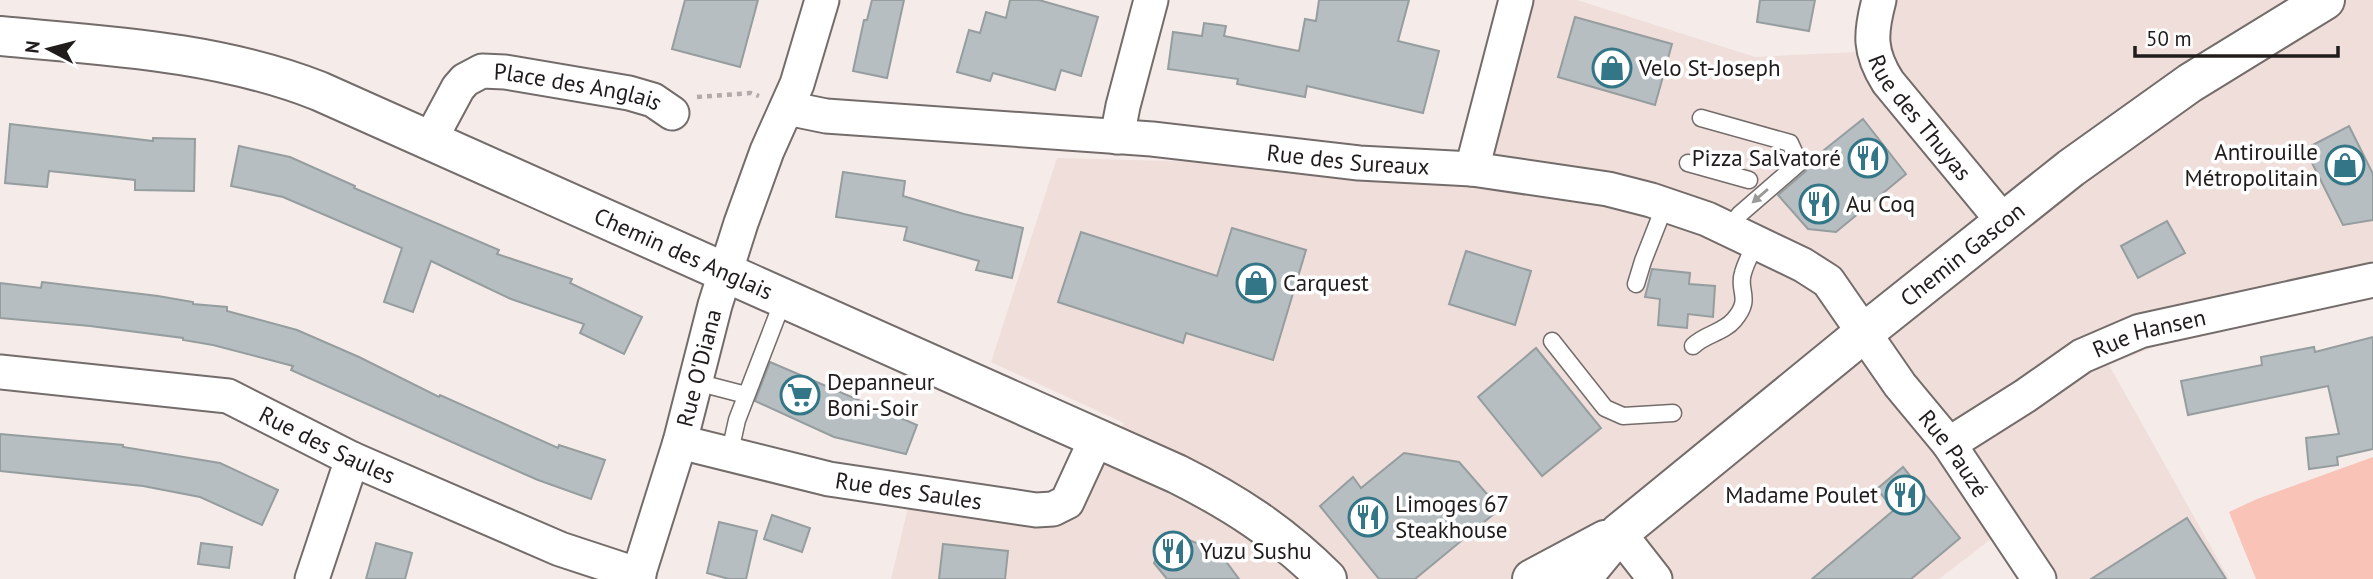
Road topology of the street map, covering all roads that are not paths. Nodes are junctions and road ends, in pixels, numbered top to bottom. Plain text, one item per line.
1 (822, 0) edge
2 (1151, 0) edge
3 (1516, 0) edge
4 (1879, 0) edge
5 (2325, 0) edge
6 (0, 36) edge
7 (776, 103) junction
8 (685, 105) road end
9 (1701, 118) dead end
10 (1117, 137) junction
11 (430, 140) junction
12 (1688, 163) dead end
13 (1472, 169) junction
14 (1749, 180) dead end
15 (1665, 205) junction
16 (2003, 221) junction
17 (1742, 236) junction
18 (726, 272) junction
19 (2373, 280) edge
20 (1636, 285) dead end
21 (784, 298) junction
22 (1865, 332) junction
23 (1552, 341) dead end
24 (1693, 346) dead end
25 (0, 372) edge
26 (695, 382) junction
27 (746, 395) junction
28 (1673, 413) dead end
29 (1097, 437) junction
30 (680, 442) junction
31 (1949, 444) junction
32 (729, 456) junction
33 (352, 459) junction
34 (1619, 533) junction
35 (638, 577) edge
36 (312, 579) edge
37 (1327, 579) edge
38 (1532, 579) edge
39 (1581, 579) edge
40 (1655, 579) edge
41 (2039, 579) edge

1 - 7 street, Rue O'Diana
2 - 10 street
3 - 13 street
4 - 16 street, Rue des Thuyas
5 - 16 street, Chemin Gascon
6 - 11 street, Chemin des Anglais
7 - 10 street, Rue des Sureaux
7 - 18 street, Rue O'Diana
8 - 11 street, Place des Anglais
9 -> 17 lane
10 - 13 street, Rue des Sureaux
11 - 18 street, Chemin des Anglais
12 - 14 lane
13 - 15 street, Rue des Sureaux
15 - 17 street, Rue des Sureaux
15 - 20 lane
16 - 22 street, Chemin Gascon
17 - 22 street, Rue des Sureaux
17 - 24 lane
18 - 21 street, Chemin des Anglais
18 - 26 street, Rue O'Diana
19 - 31 street, Rue Hansen
21 - 27 lane
21 - 29 street, Chemin des Anglais
22 - 31 street, Rue Pauzé
22 - 34 street, Chemin Gascon
23 - 28 lane
25 - 33 street, Rue des Saules
26 - 27 lane
26 - 30 street, Rue O'Diana
27 - 32 lane
29 - 32 street, Rue des Saules
29 - 37 street, Chemin des Anglais
30 - 32 street, Rue des Saules
30 - 35 street, Rue O'Diana
31 - 41 street, Rue Pauzé
33 - 35 street, Rue des Saules
33 - 36 street
34 - 38 street, Chemin Gascon
34 - 39 street, Chemin Gascon
34 - 40 street

